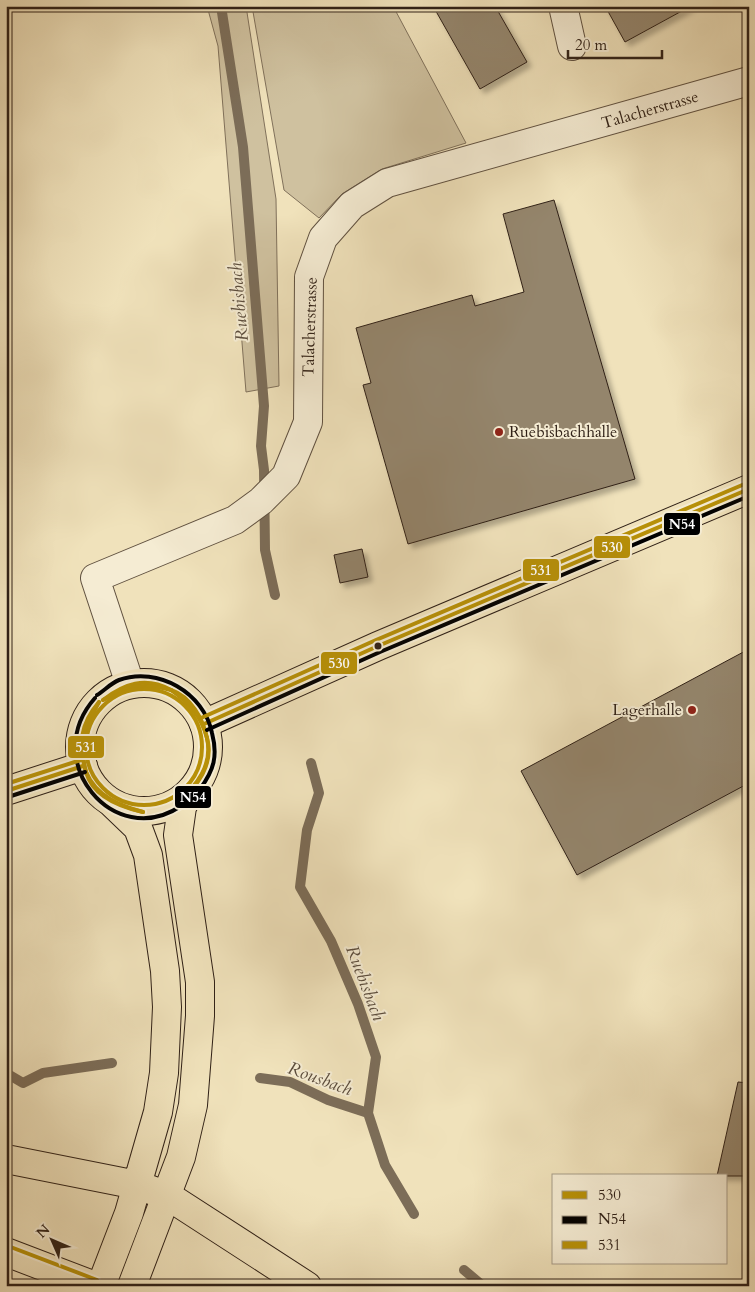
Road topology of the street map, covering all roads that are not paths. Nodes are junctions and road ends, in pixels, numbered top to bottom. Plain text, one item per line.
1 (563, 6) edge
2 (572, 46) dead end
3 (749, 81) edge
4 (749, 489) edge
5 (130, 684) junction
6 (204, 724) junction
7 (83, 766) junction
8 (6, 791) edge
9 (190, 792) junction
10 (113, 804) junction
11 (6, 1159) edge
12 (137, 1185) junction
13 (168, 1196) junction
14 (6, 1252) edge
15 (136, 1276) edge
16 (95, 1286) edge
17 (101, 1286) edge
18 (307, 1286) edge

1 - 2 street
3 - 5 street, Talacherstrasse
4 - 6 main road
5 - 6 main road
5 - 7 main road
6 - 9 main road
7 - 8 main road
7 - 10 main road
9 - 10 main road
9 - 13 main road
10 - 12 main road
11 - 12 main road
12 - 13 main road
12 - 17 main road
13 - 15 main road
13 - 18 main road
14 - 16 main road

